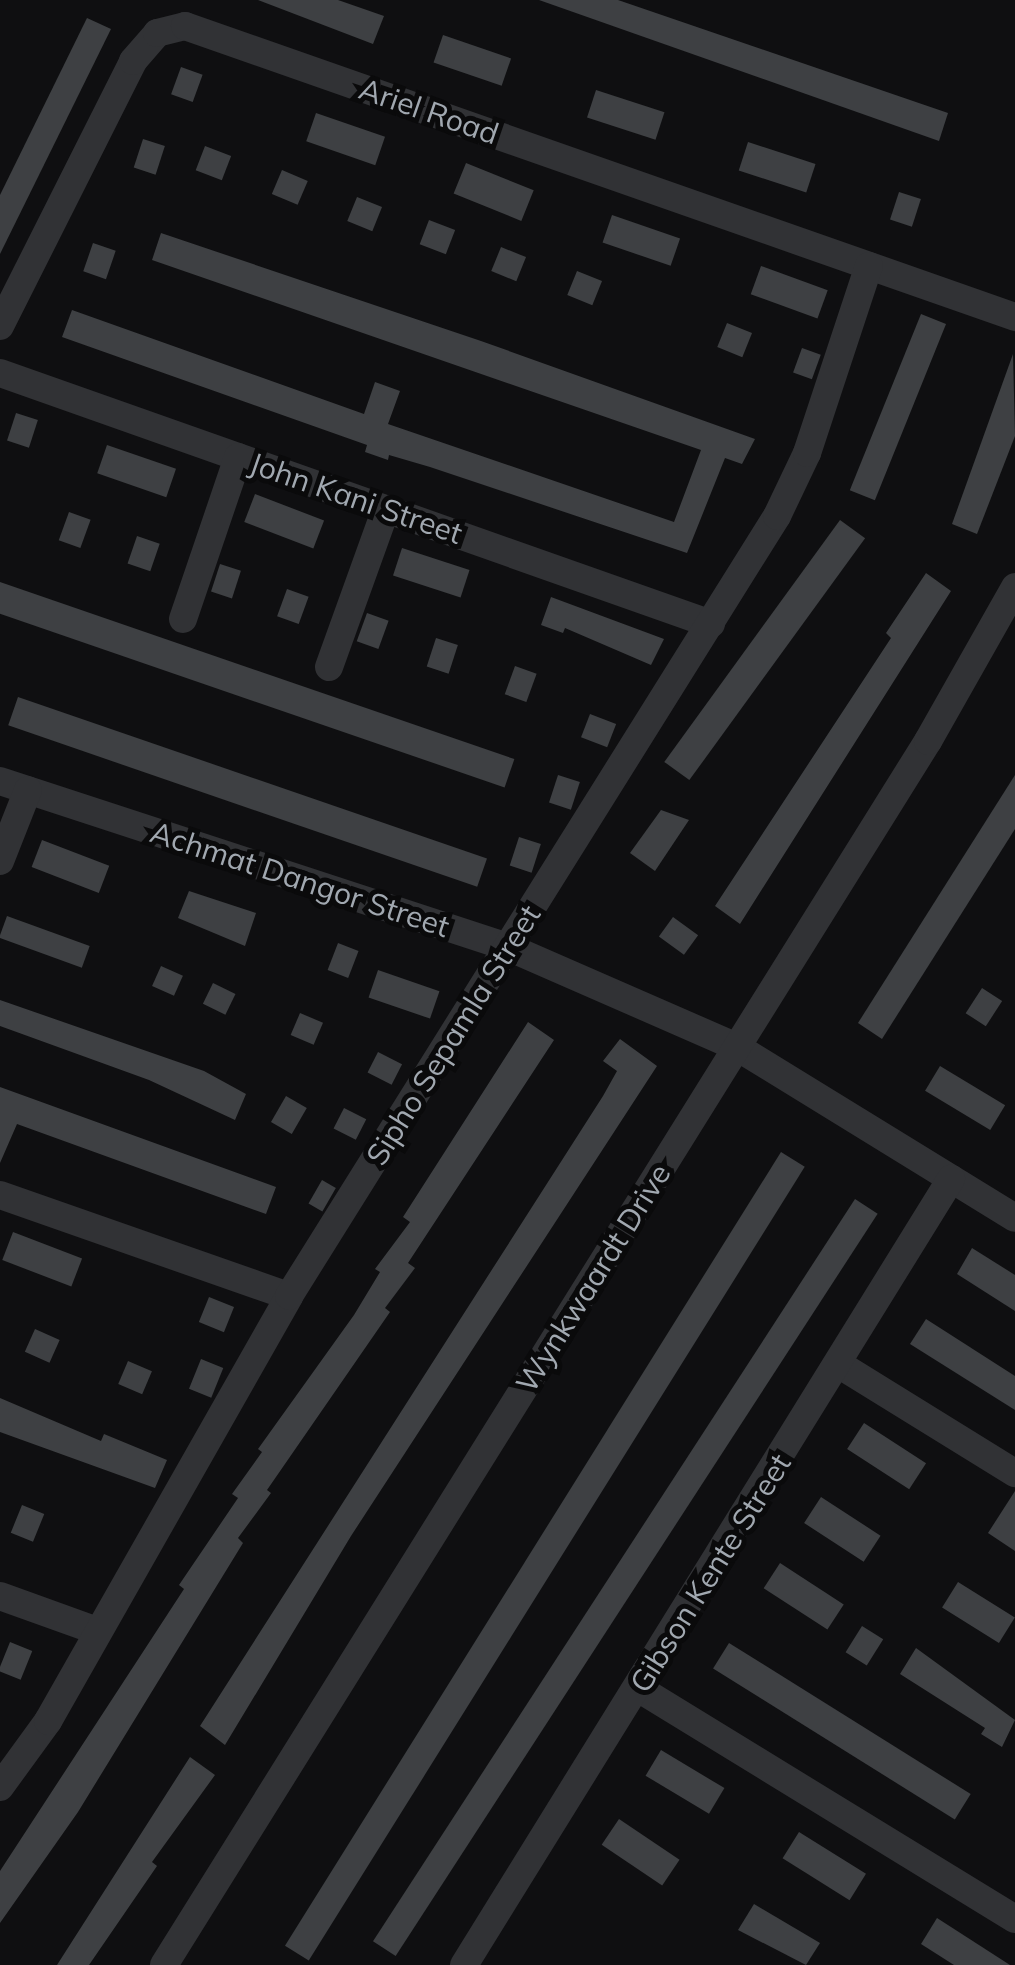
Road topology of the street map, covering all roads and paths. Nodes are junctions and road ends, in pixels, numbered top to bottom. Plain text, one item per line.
1 (869, 266) junction
2 (1015, 317) edge
3 (0, 326) edge
4 (0, 373) edge
5 (238, 457) junction
6 (386, 509) junction
7 (1015, 587) edge
8 (183, 619) dead end
9 (712, 624) junction
10 (329, 666) dead end
11 (0, 781) edge
12 (28, 790) junction
13 (0, 861) edge
14 (508, 948) junction
15 (737, 1047) junction
16 (951, 1179) junction
17 (0, 1195) edge
18 (1015, 1218) edge
19 (289, 1296) junction
20 (840, 1365) junction
21 (1015, 1473) edge
22 (0, 1596) edge
23 (97, 1631) junction
24 (638, 1688) junction
25 (0, 1787) edge
26 (1015, 1919) edge
27 (164, 1965) edge
28 (464, 1965) edge

1 - 2 street, Ariel Road
1 - 3 street, Ariel Road
1 - 9 street, Sipho Sepamla Street
4 - 5 street, John Kani Street
5 - 6 street, John Kani Street
5 - 8 street
6 - 9 street, John Kani Street
6 - 10 street
7 - 15 street, Wynkwaardt Drive
9 - 14 street, Sipho Sepamla Street
11 - 12 street, Achmat Dangor Street
12 - 13 street
12 - 14 street, Achmat Dangor Street
14 - 15 street, Achmat Dangor Street
14 - 19 street, Sipho Sepamla Street
15 - 16 street, Achmat Dangor Street
15 - 27 street, Wynkwaardt Drive
16 - 18 street, Achmat Dangor Street
16 - 20 street, Gibson Kente Street
17 - 19 street
19 - 23 street, Sipho Sepamla Street
20 - 21 street
20 - 24 street, Gibson Kente Street
22 - 23 street
23 - 25 street, Sipho Sepamla Street
24 - 26 street
24 - 28 street, Gibson Kente Street

